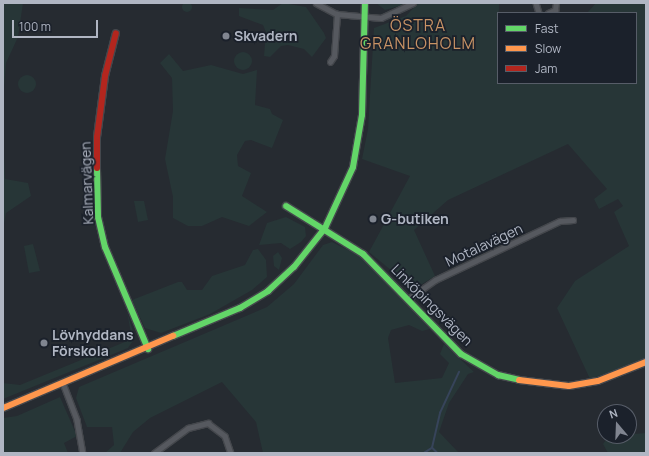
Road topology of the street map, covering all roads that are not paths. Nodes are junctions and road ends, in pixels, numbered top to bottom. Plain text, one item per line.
1 (316, 3) edge
2 (365, 3) edge
3 (413, 3) edge
4 (556, 3) edge
5 (550, 12) edge
6 (337, 14) junction
7 (365, 16) junction
8 (116, 33) dead end
9 (330, 62) dead end
10 (286, 206) dead end
11 (573, 220) dead end
12 (325, 228) junction
13 (408, 299) junction
14 (148, 349) junction
15 (646, 362) edge
16 (63, 383) junction
17 (3, 408) edge
18 (83, 453) edge
19 (154, 453) edge
20 (231, 453) edge

1 - 6 street
2 - 7 street
3 - 7 street
4 - 5 street
6 - 7 street
6 - 9 street
7 - 12 street
8 - 14 street, Kalmarvägen
10 - 12 street, Linköpingsvägen
11 - 13 street, Motalavägen
12 - 13 street, Linköpingsvägen
12 - 14 street
13 - 15 street, Linköpingsvägen
14 - 16 street
16 - 17 street
16 - 18 street
19 - 20 street

